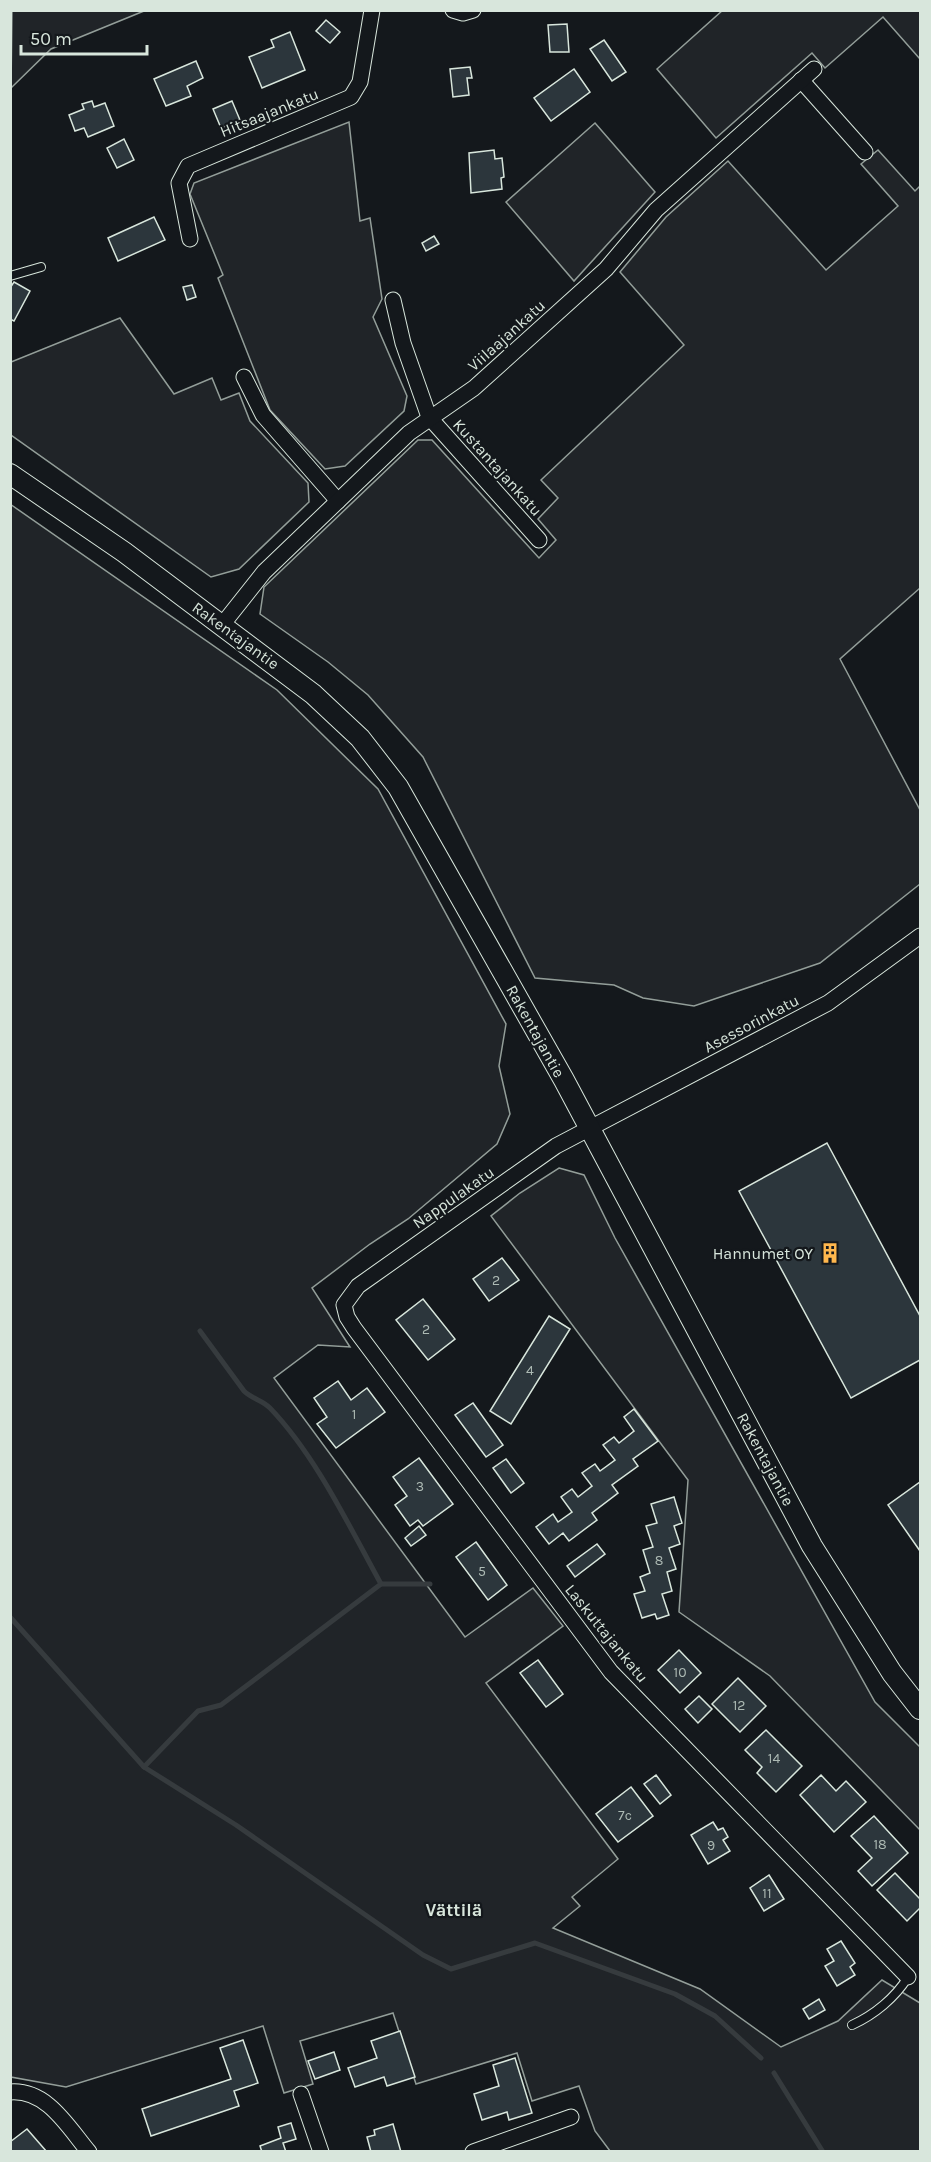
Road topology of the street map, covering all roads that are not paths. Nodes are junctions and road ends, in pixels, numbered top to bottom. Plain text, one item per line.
1 (372, 10) edge
2 (453, 10) edge
3 (473, 10) edge
4 (814, 69) dead end
5 (801, 80) junction
6 (865, 152) dead end
7 (190, 239) dead end
8 (41, 267) dead end
9 (10, 276) edge
10 (393, 300) dead end
11 (244, 377) dead end
12 (429, 417) junction
13 (10, 474) edge
14 (338, 501) junction
15 (539, 540) dead end
16 (222, 625) junction
17 (921, 936) edge
18 (590, 1128) junction
19 (344, 1305) joint
20 (921, 1709) edge
21 (908, 1977) joint
22 (852, 2025) dead end
23 (10, 2092) edge
24 (301, 2094) dead end
25 (571, 2117) dead end
26 (89, 2151) edge
27 (321, 2151) edge
28 (473, 2151) edge

1 - 7 street, Hitsaajankatu
2 - 3 street
4 - 5 street, Viilaajankatu
5 - 6 street
5 - 12 street, Viilaajankatu
8 - 9 lane
10 - 12 street
11 - 14 street
12 - 14 street, Viilaajankatu
12 - 15 street, Kustantajankatu
13 - 16 street, Rakentajantie
14 - 16 street, Viilaajankatu
16 - 18 street, Rakentajantie
17 - 18 street, Asessorinkatu
18 - 19 street, Nappulakatu
18 - 20 street, Rakentajantie
19 - 21 street, Laskuttajankatu
21 - 22 lane
23 - 26 street
24 - 27 street
25 - 28 street

